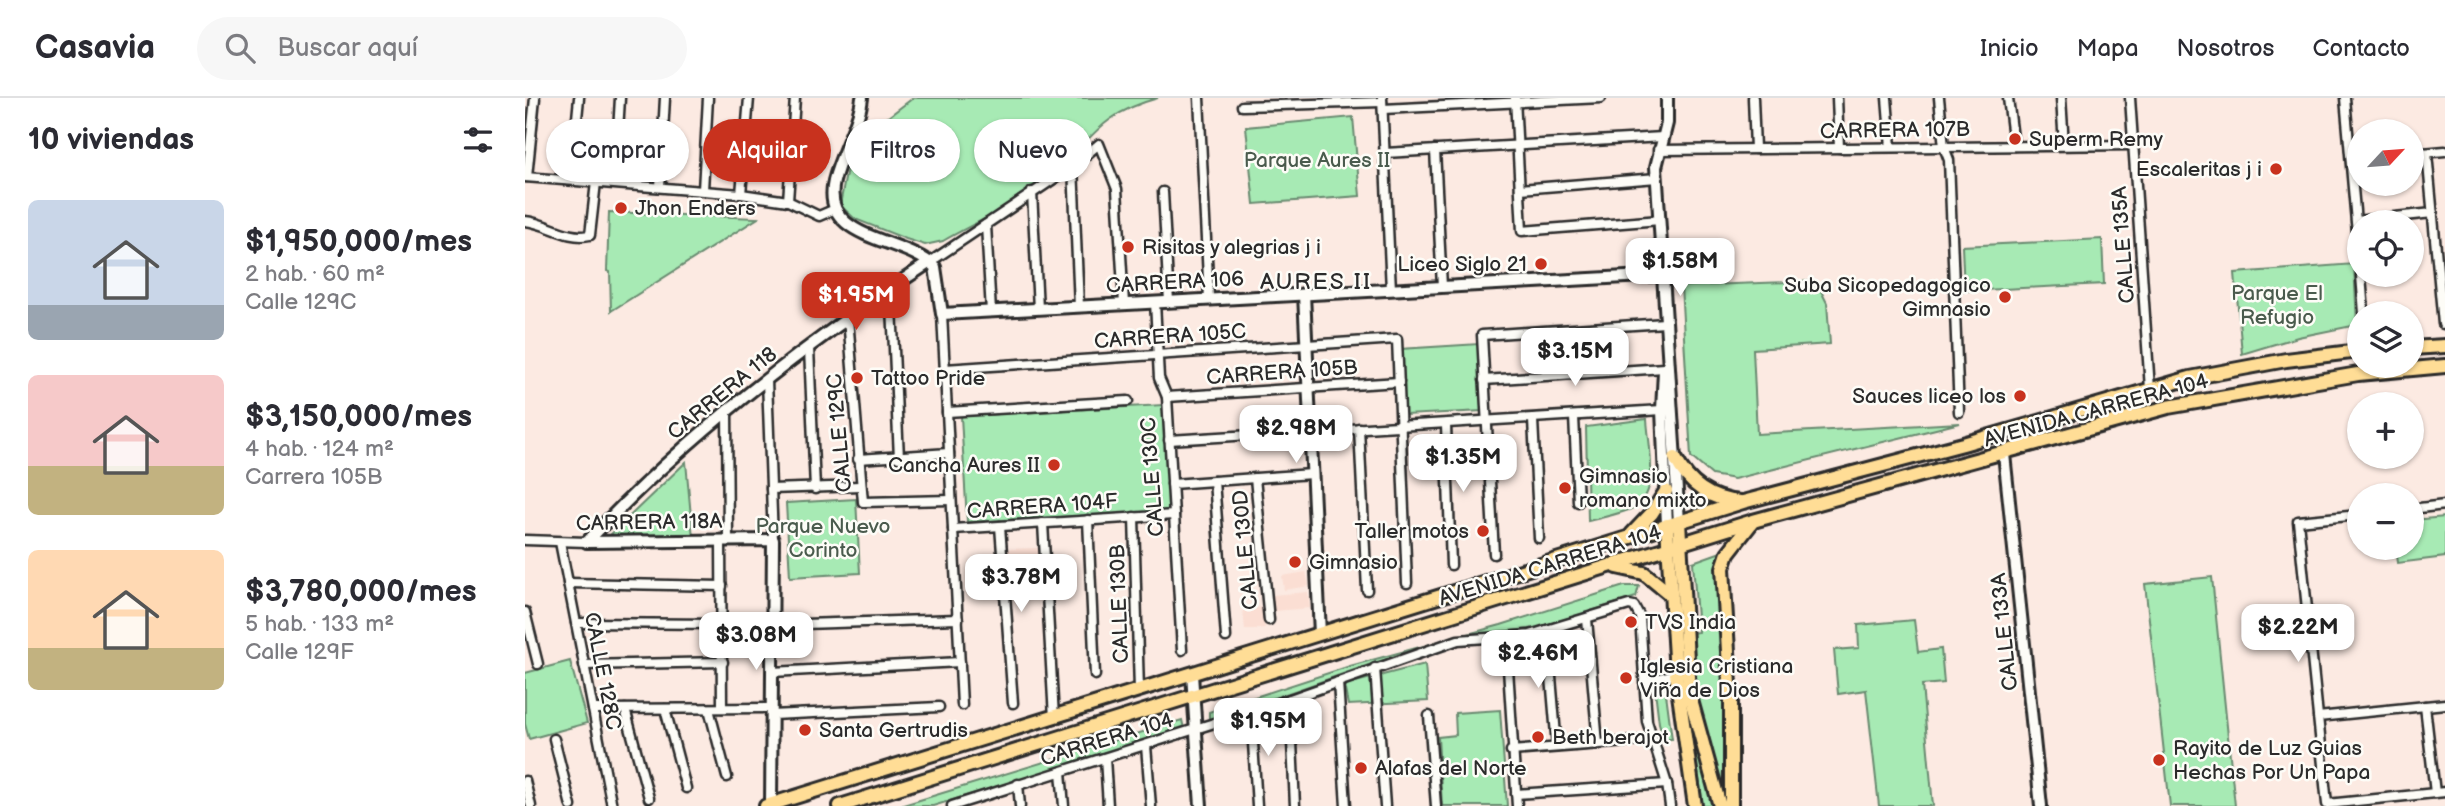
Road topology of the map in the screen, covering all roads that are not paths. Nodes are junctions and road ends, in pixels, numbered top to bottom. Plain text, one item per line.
1 (535, 98) edge
2 (579, 98) edge
3 (621, 98) edge
4 (665, 98) edge
5 (708, 98) edge
6 (749, 98) edge
7 (795, 98) edge
8 (862, 98) edge
9 (1199, 98) edge
10 (1601, 98) edge
11 (1667, 98) edge
12 (1753, 98) edge
13 (1836, 98) edge
14 (1887, 98) edge
15 (1939, 98) edge
16 (2008, 98) edge
17 (2061, 98) edge
18 (2130, 98) edge
19 (2345, 98) edge
20 (1516, 100) edge
21 (1331, 101) edge
22 (1383, 103) edge
23 (1242, 106) dead end
24 (577, 119) edge
25 (620, 119) edge
26 (2348, 119) edge
27 (1663, 137) junction
28 (1518, 145) junction
29 (2064, 145) junction
30 (2133, 145) junction
31 (2014, 146) junction
32 (1891, 147) junction
33 (1944, 147) junction
34 (1839, 148) junction
35 (1755, 149) junction
36 (1092, 150) edge
37 (1435, 150) junction
38 (1658, 150) junction
39 (2445, 151) edge
40 (1385, 153) junction
41 (2424, 153) edge
42 (2427, 153) junction
43 (526, 177) edge
44 (546, 178) edge
45 (1657, 178) junction
46 (596, 182) edge
47 (615, 182) edge
48 (1048, 182) edge
49 (1074, 182) edge
50 (660, 187) junction
51 (1520, 189) junction
52 (703, 190) junction
53 (1032, 192) junction
54 (1163, 192) dead end
55 (741, 194) junction
56 (788, 201) junction
57 (833, 210) junction
58 (2433, 213) junction
59 (2424, 214) edge
60 (1660, 220) junction
61 (525, 221) edge
62 (986, 225) junction
63 (2440, 246) edge
64 (933, 264) junction
65 (1663, 275) junction
66 (2442, 283) edge
67 (1442, 287) junction
68 (1391, 290) junction
69 (886, 292) junction
70 (1304, 294) junction
71 (1209, 299) junction
72 (1155, 302) junction
73 (1169, 302) junction
74 (1124, 304) junction
75 (1079, 307) junction
76 (1038, 309) junction
77 (991, 312) junction
78 (942, 314) junction
79 (848, 318) junction
80 (1665, 323) junction
81 (2443, 324) dead end
82 (1306, 345) junction
83 (2445, 346) edge
84 (2424, 347) edge
85 (809, 348) junction
86 (2347, 353) edge
87 (1158, 354) junction
88 (2445, 366) edge
89 (1664, 368) junction
90 (945, 369) junction
91 (767, 380) junction
92 (1484, 380) junction
93 (1399, 382) junction
94 (1308, 388) junction
95 (2150, 389) junction
96 (1167, 397) junction
97 (1128, 401) dead end
98 (727, 410) junction
99 (1662, 411) junction
100 (947, 412) junction
101 (1959, 412) dead end
102 (1574, 417) junction
103 (1533, 420) junction
104 (1487, 423) junction
105 (1446, 425) junction
106 (1401, 427) junction
107 (1359, 428) junction
108 (1310, 432) junction
109 (1169, 440) junction
110 (949, 453) junction
111 (2004, 454) junction
112 (899, 458) junction
113 (1675, 458) junction
114 (858, 459) junction
115 (1312, 474) junction
116 (1255, 478) junction
117 (1214, 481) junction
118 (1172, 484) junction
119 (860, 486) junction
120 (815, 488) junction
121 (771, 489) junction
122 (1666, 491) junction
123 (951, 500) junction
124 (1578, 502) dead end
125 (1744, 502) junction
126 (2445, 505) edge
127 (2424, 507) edge
128 (1174, 515) junction
129 (2347, 516) edge
130 (1134, 517) junction
131 (1088, 520) junction
132 (1753, 521) junction
133 (1043, 523) junction
134 (1673, 524) junction
135 (1000, 526) junction
136 (953, 528) junction
137 (1629, 537) junction
138 (1539, 538) dead end
139 (525, 540) edge
140 (725, 540) junction
141 (773, 540) junction
142 (560, 542) junction
143 (587, 542) junction
144 (1674, 546) junction
145 (1494, 554) dead end
146 (1451, 565) dead end
147 (1606, 568) junction
148 (568, 583) junction
149 (1407, 583) dead end
150 (722, 586) junction
151 (1367, 590) dead end
152 (1671, 594) junction
153 (525, 612) edge
154 (958, 619) junction
155 (1269, 620) dead end
156 (1587, 620) junction
157 (576, 623) junction
158 (723, 624) junction
159 (773, 625) junction
160 (1547, 630) junction
161 (1320, 634) junction
162 (1226, 637) dead end
163 (1506, 638) junction
164 (1182, 650) dead end
165 (723, 662) junction
166 (960, 662) junction
167 (538, 664) dead end
168 (584, 664) junction
169 (1375, 668) junction
170 (772, 672) junction
171 (1192, 674) junction
172 (1676, 674) junction
173 (1095, 675) dead end
174 (1338, 682) junction
175 (1644, 682) junction
176 (1139, 691) junction
177 (1194, 696) junction
178 (1290, 699) junction
179 (1013, 704) dead end
180 (2445, 704) edge
181 (962, 705) dead end
182 (2425, 706) junction
183 (939, 707) dead end
184 (722, 708) junction
185 (593, 709) junction
186 (625, 709) junction
187 (665, 709) junction
188 (709, 709) junction
189 (772, 711) junction
190 (1251, 712) junction
191 (1429, 716) dead end
192 (2318, 717) junction
193 (1053, 718) junction
194 (1196, 730) junction
195 (554, 739) dead end
196 (1652, 740) junction
197 (1598, 744) junction
198 (1146, 746) junction
199 (1557, 747) junction
200 (1511, 751) junction
201 (1105, 758) junction
202 (1061, 772) junction
203 (727, 777) dead end
204 (525, 781) edge
205 (1018, 784) junction
206 (1667, 784) junction
207 (686, 788) dead end
208 (2445, 792) edge
209 (2435, 793) junction
210 (1516, 794) junction
211 (649, 798) dead end
212 (978, 802) edge
213 (531, 806) edge
214 (571, 806) edge
215 (612, 806) edge
216 (769, 806) edge
217 (840, 806) edge
218 (951, 806) edge
219 (1020, 806) edge
220 (1064, 806) edge
221 (1108, 806) edge
222 (1151, 806) edge
223 (1201, 806) edge
224 (1257, 806) edge
225 (1295, 806) edge
226 (1346, 806) edge
227 (1385, 806) edge
228 (1436, 806) edge
229 (1517, 806) edge
230 (1670, 806) edge
231 (1695, 806) edge
232 (1720, 806) edge
233 (1731, 806) edge
234 (2041, 806) edge

1 - 43 street
2 - 24 street
3 - 25 street
4 - 50 street
5 - 52 street
6 - 55 street
7 - 56 street
8 - 57 street
9 - 71 street
10 - 20 street
11 - 27 street
12 - 35 street
13 - 34 street
14 - 32 street
15 - 33 street
16 - 31 street
17 - 29 street
18 - 30 street, CALLE 135A
19 - 26 street
20 - 22 street
20 - 28 street
21 - 22 street
21 - 23 street
22 - 40 street
27 - 28 street
27 - 38 street
28 - 37 street
28 - 51 street
29 - 30 street, CARRERA 107B
29 - 31 street, CARRERA 107B
30 - 95 street, CALLE 135A
31 - 33 street, CARRERA 107B
32 - 33 street, CARRERA 107B
32 - 34 street, CARRERA 107B
33 - 101 street
34 - 35 street, CARRERA 107B
35 - 38 street, CARRERA 107B
36 - 74 street, CARRERA 118
37 - 40 street
37 - 67 street
38 - 45 street
39 - 42 street
40 - 68 street
41 - 42 street
42 - 58 street
43 - 44 street
45 - 51 street
45 - 60 street
46 - 61 street
47 - 50 street
48 - 53 street, CARRERA 118
49 - 75 street
50 - 52 street
51 - 60 street
52 - 55 street
53 - 62 street, CARRERA 118
53 - 76 street
54 - 73 street
55 - 56 street
56 - 57 street
57 - 64 street
58 - 59 street
58 - 63 street
60 - 65 street
62 - 64 street, CARRERA 118
62 - 77 street
63 - 66 street
64 - 69 street, CARRERA 118
64 - 78 street
65 - 67 street, CARRERA 106
65 - 80 street
66 - 81 street
67 - 68 street, CARRERA 106
68 - 70 street, CARRERA 106
69 - 79 street, CARRERA 118
69 - 112 street
70 - 71 street, CARRERA 106
70 - 82 street
71 - 73 street, CARRERA 106
72 - 73 street, CARRERA 106
72 - 74 street, CARRERA 106
72 - 87 street, CALLE 130C
74 - 75 street, CARRERA 106
75 - 76 street, CARRERA 106
76 - 77 street, CARRERA 106
77 - 78 street, CARRERA 106
78 - 90 street
79 - 85 street, CARRERA 118
79 - 114 street, CALLE 129C
80 - 89 street
80 - 92 street
80 - 113 street
82 - 87 street, CARRERA 105C
82 - 93 street, CARRERA 105C
82 - 94 street
83 - 84 main road
85 - 91 street, CARRERA 118
85 - 120 street
86 - 95 main road, AVENIDA CARRERA 104
87 - 90 street, CARRERA 105C
87 - 96 street, CALLE 130C
88 - 111 main road, AVENIDA CARRERA 104
89 - 92 street
89 - 99 street
90 - 100 street
91 - 98 street, CARRERA 118
91 - 121 street
92 - 104 street
93 - 94 street, CARRERA 105B
93 - 106 street
94 - 96 street, CARRERA 105B
94 - 108 street
95 - 125 main road, AVENIDA CARRERA 104
96 - 109 street, CALLE 130C
97 - 100 street
98 - 140 street
98 - 143 street, CARRERA 118
99 - 102 street
99 - 122 street
100 - 110 street
102 - 103 street
102 - 124 street
103 - 104 street
103 - 138 street
104 - 105 street
104 - 145 street
105 - 106 street
105 - 146 street
106 - 107 street
106 - 149 street
107 - 108 street
107 - 151 street
108 - 109 street
108 - 115 street
109 - 118 street, CALLE 130C
110 - 112 street
110 - 123 street
111 - 132 main road, AVENIDA CARRERA 104
111 - 234 street, CALLE 133A
112 - 114 street
113 - 125 main road
113 - 134 street
114 - 119 street, CALLE 129C
115 - 116 street
115 - 161 street
116 - 117 street
116 - 155 street, CALLE 130D
117 - 118 street
117 - 162 street
118 - 128 street, CALLE 130C
119 - 120 street
119 - 123 street, CALLE 129C
120 - 121 street
121 - 141 street
122 - 134 street
122 - 137 main road
123 - 136 street
125 - 134 main road, AVENIDA CARRERA 104
126 - 127 street
128 - 130 street, CARRERA 104F
128 - 164 street, CALLE 130C
129 - 192 street
130 - 131 street, CARRERA 104F
130 - 176 street, CALLE 130B
131 - 133 street, CARRERA 104F
131 - 173 street
132 - 144 main road, AVENIDA CARRERA 104
132 - 233 main road
133 - 135 street, CARRERA 104F
133 - 193 street
134 - 137 main road, AVENIDA CARRERA 104
134 - 144 main road
135 - 136 street, CARRERA 104F
135 - 179 street
136 - 154 street
137 - 161 main road, AVENIDA CARRERA 104
139 - 142 street, CARRERA 118A
140 - 141 street, CARRERA 118A
140 - 143 street, CARRERA 118A
140 - 150 street
141 - 159 street
142 - 143 street, CARRERA 118A
142 - 148 street, CALLE 128C
144 - 147 main road, AVENIDA CARRERA 104
144 - 152 main road
144 - 232 main road
147 - 152 main road
147 - 177 main road, AVENIDA CARRERA 104
148 - 150 street
148 - 157 street, CALLE 128C
150 - 158 street
152 - 172 main road
153 - 167 street
154 - 159 street
154 - 166 street
156 - 160 street, CARRERA 104
156 - 175 street, CARRERA 104
156 - 197 street
157 - 158 street
157 - 168 street, CALLE 128C
158 - 165 street
159 - 170 street
160 - 163 street, CARRERA 104
160 - 199 street
161 - 171 main road, AVENIDA CARRERA 104
163 - 169 street, CARRERA 104
163 - 200 street
165 - 168 street
165 - 184 street
166 - 170 street
166 - 181 street
168 - 185 street, CALLE 128C
169 - 174 street, CARRERA 104
169 - 227 street
170 - 189 street
171 - 176 main road, AVENIDA CARRERA 104
171 - 177 street
172 - 175 street
172 - 231 main road
174 - 178 street, CARRERA 104
174 - 226 street
175 - 196 street
176 - 193 main road, AVENIDA CARRERA 104
177 - 194 street
177 - 217 main road, AVENIDA CARRERA 104
178 - 190 street, CARRERA 104
178 - 225 street
180 - 182 street
182 - 192 street
182 - 209 street
183 - 189 street
184 - 188 street
184 - 189 street
185 - 186 street
185 - 215 street, CALLE 128C
186 - 187 street
186 - 211 street
187 - 188 street
187 - 207 street
188 - 203 street
189 - 216 street
190 - 194 street, CARRERA 104
190 - 224 street
191 - 228 street
192 - 209 street
193 - 216 main road, AVENIDA CARRERA 104
194 - 198 street, CARRERA 104
194 - 223 street
195 - 214 street
196 - 197 street
196 - 206 street
197 - 199 street
198 - 201 street, CARRERA 104
198 - 222 street
199 - 200 street
200 - 210 street
201 - 202 street, CARRERA 104
201 - 221 street
202 - 205 street, CARRERA 104
202 - 220 street
204 - 213 street
205 - 212 street, CARRERA 104
205 - 219 street
206 - 210 street
206 - 230 street
208 - 209 street
210 - 229 street
212 - 218 street, CARRERA 104

